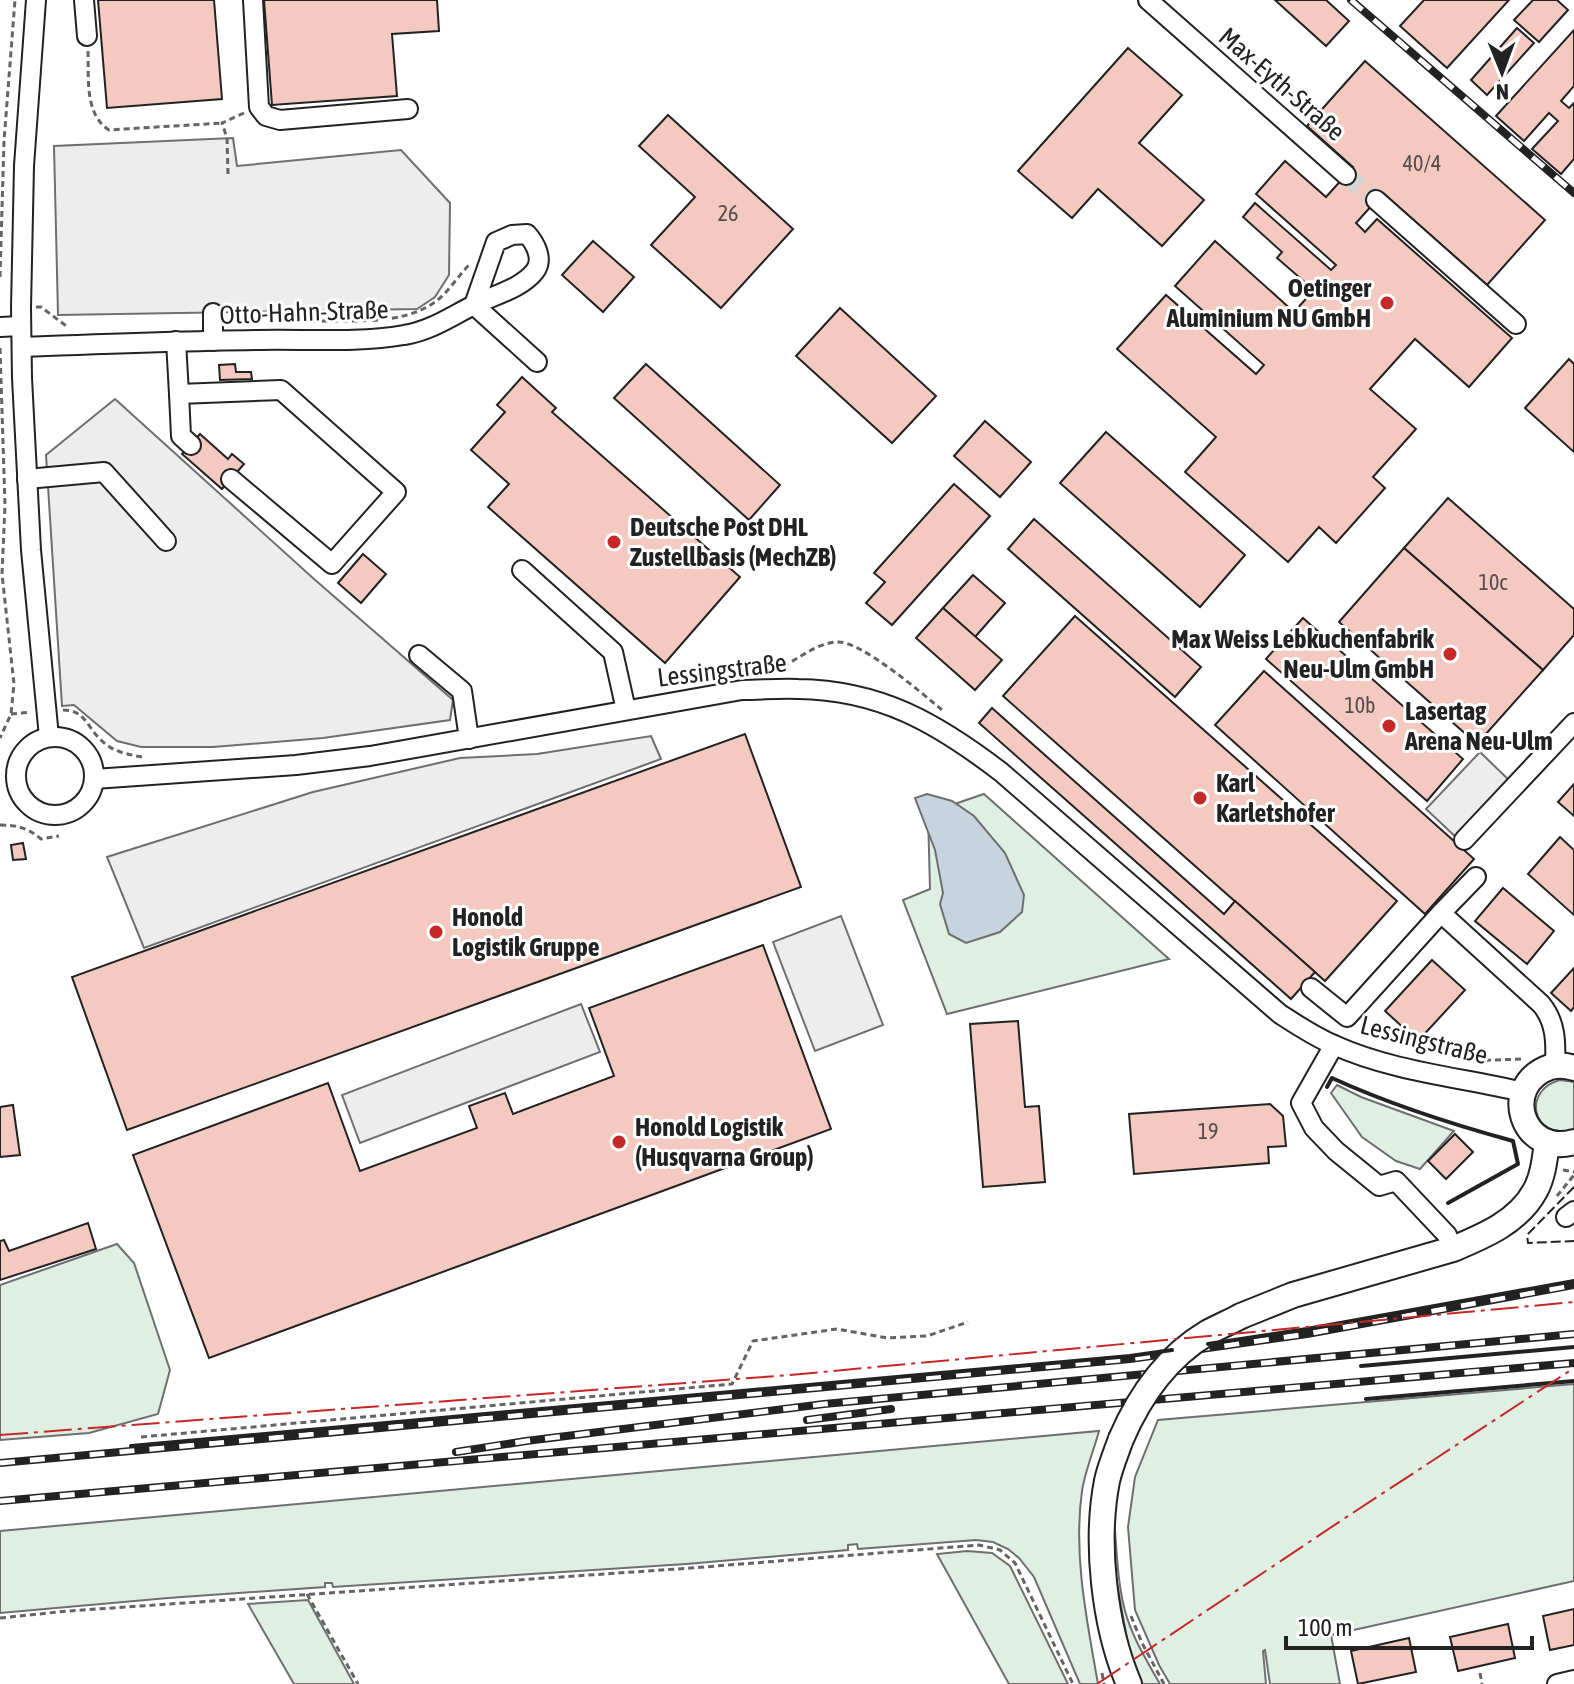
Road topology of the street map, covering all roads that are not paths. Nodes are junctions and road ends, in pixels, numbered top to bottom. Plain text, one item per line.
1 (36, 0) edge
2 (84, 0) edge
3 (253, 0) edge
4 (1148, 0) edge
5 (87, 36) road end
6 (408, 109) dead end
7 (1346, 175) tunnel mouth
8 (1376, 200) tunnel mouth
9 (474, 305) junction
10 (213, 313) dead end
11 (21, 317) junction
12 (1516, 324) dead end
13 (0, 327) edge
14 (176, 341) junction
15 (213, 341) junction
16 (22, 347) junction
17 (537, 362) dead end
18 (179, 394) junction
19 (191, 445) dead end
20 (27, 479) junction
21 (231, 479) dead end
22 (166, 541) dead end
23 (522, 570) dead end
24 (419, 655) dead end
25 (626, 710) junction
26 (1574, 723) edge
27 (49, 737) junction
28 (469, 739) junction
29 (94, 779) junction
30 (8, 791) edge
31 (1464, 840) dead end
32 (1476, 877) dead end
33 (1441, 913) junction
34 (1311, 988) dead end
35 (1334, 1045) junction
36 (1565, 1067) edge
37 (1523, 1092) junction
38 (1547, 1142) junction
39 (1574, 1142) edge
40 (1453, 1249) junction
41 (1574, 1680) edge
42 (1129, 1684) edge
43 (1557, 1684) edge

1 - 11 street
2 - 5 street
3 - 6 street
4 - 7 street, Max-Eyth-Straße
8 - 12 street
9 - 9 street, Otto-Hahn-Straße
9 - 15 street, Otto-Hahn-Straße
9 - 17 street
10 - 15 street
11 - 13 street
11 - 16 street
14 - 15 street, Otto-Hahn-Straße
14 - 16 street, Otto-Hahn-Straße
14 - 18 street
16 - 20 street
18 - 19 street
18 - 21 street
20 - 22 street
20 - 27 street
23 - 25 street
24 - 28 street
25 - 28 street, Lessingstraße
25 - 35 street, Lessingstraße
26 - 31 street
27 - 29 street
27 - 30 street
28 - 29 street, Lessingstraße
29 - 30 street
32 - 33 street
33 - 34 street
33 - 36 street
35 - 37 street, Lessingstraße
35 - 40 street
36 - 37 main road
37 - 38 main road
38 - 39 main road
38 - 40 main road
40 - 42 main road, bridge
41 - 43 street

